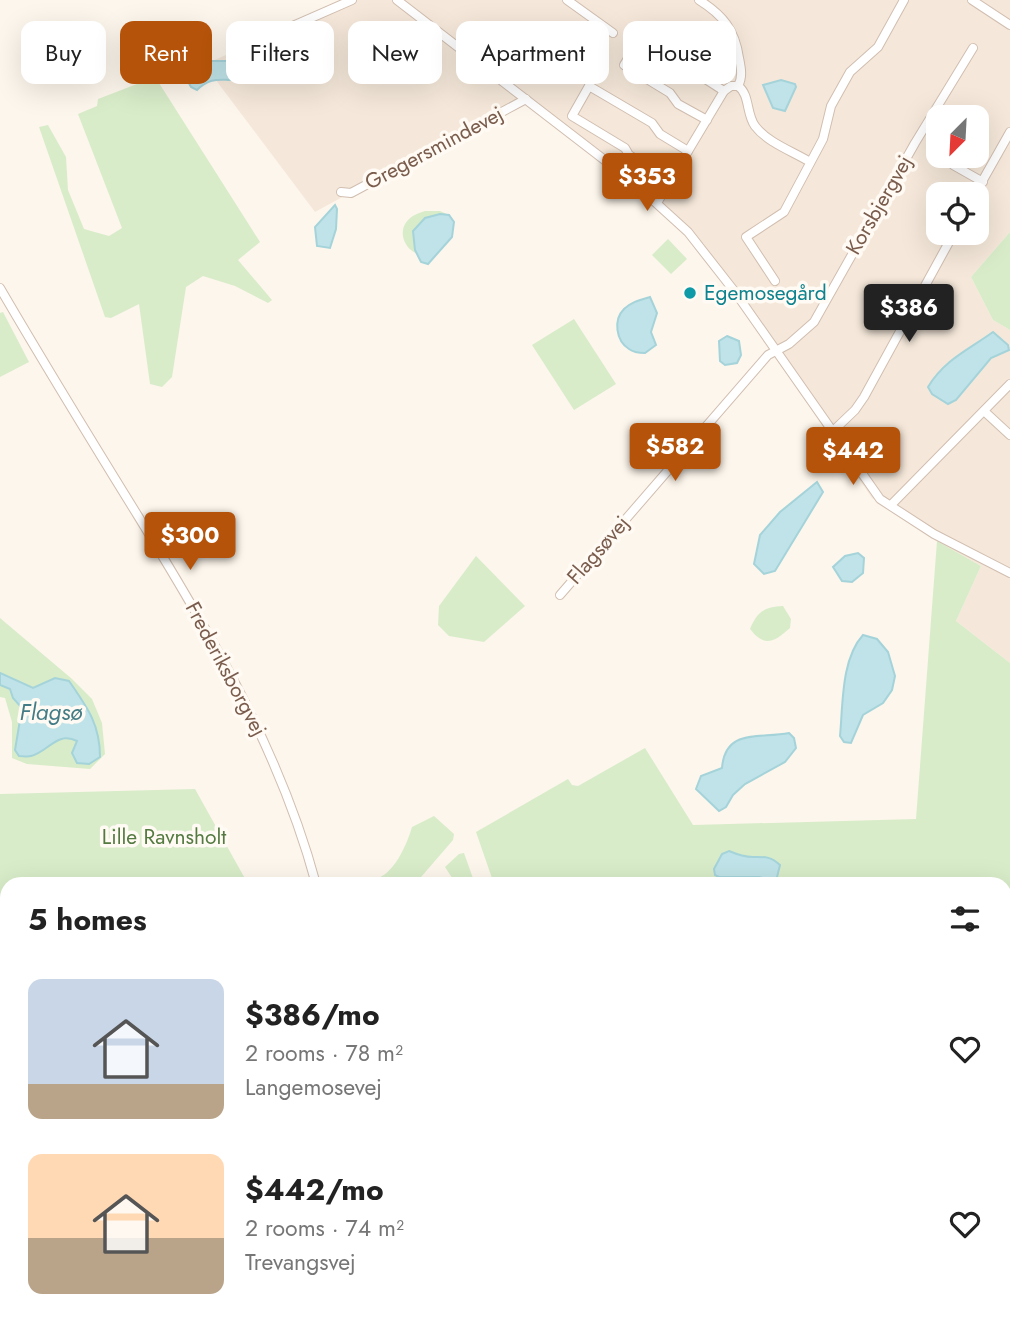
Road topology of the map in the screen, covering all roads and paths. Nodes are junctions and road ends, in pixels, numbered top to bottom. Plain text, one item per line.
1 (352, 0) edge
2 (397, 0) edge
3 (567, 0) edge
4 (699, 0) edge
5 (904, 0) edge
6 (975, 1) edge
7 (304, 21) edge
8 (1010, 25) edge
9 (613, 33) dead end
10 (973, 48) dead end
11 (738, 86) junction
12 (724, 91) junction
13 (526, 99) junction
14 (707, 120) junction
15 (1010, 132) edge
16 (688, 151) junction
17 (810, 162) junction
18 (958, 168) edge
19 (671, 180) junction
20 (983, 182) joint
21 (341, 192) dead end
22 (657, 203) junction
23 (947, 245) edge
24 (775, 281) dead end
25 (0, 288) edge
26 (777, 351) junction
27 (1010, 384) edge
28 (984, 411) junction
29 (833, 431) junction
30 (1010, 435) edge
31 (891, 505) junction
32 (1010, 573) edge
33 (560, 595) dead end
34 (314, 877) edge

1 - 7 street
2 - 13 street
3 - 9 street
4 - 11 street
5 - 17 street
6 - 8 street
10 - 26 street, Korsbjergvej
11 - 12 street
11 - 17 street
12 - 14 street
12 - 14 street
13 - 21 street, Gregersmindevej
13 - 22 street
14 - 16 street
15 - 20 street
16 - 19 street
16 - 19 street
17 - 24 street
18 - 20 street
19 - 22 street
22 - 26 street
23 - 29 street
25 - 34 street, Frederiksborgvej
26 - 29 street
26 - 33 street, Flagsøvej
27 - 28 street
28 - 30 street
28 - 31 street
29 - 31 street
31 - 32 street

